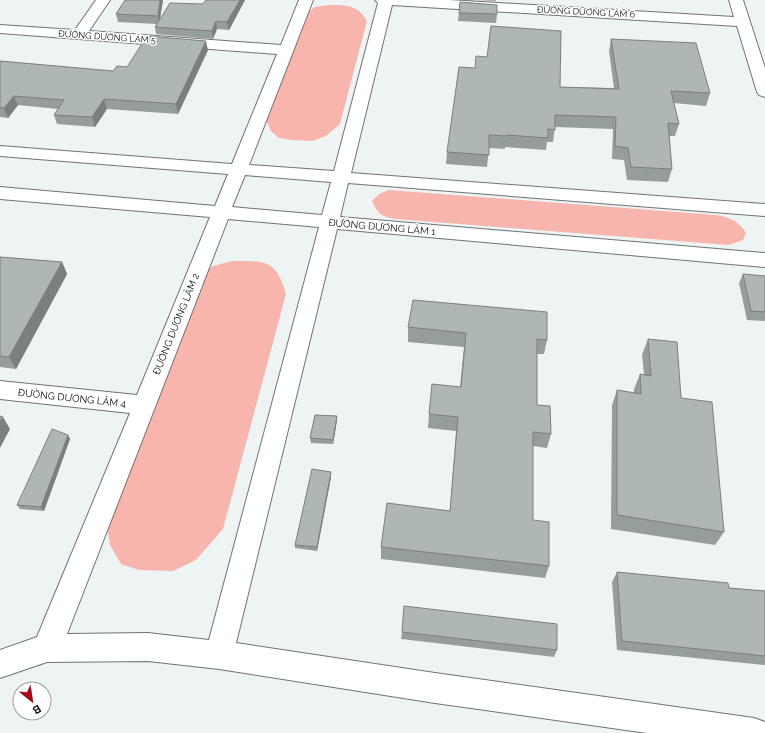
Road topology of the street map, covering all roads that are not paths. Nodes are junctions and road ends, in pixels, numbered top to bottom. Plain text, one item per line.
1 (103, 0) edge
2 (306, 0) edge
3 (382, 0) edge
4 (386, 0) edge
5 (736, 0) edge
6 (743, 22) junction
7 (0, 29) edge
8 (79, 35) junction
9 (286, 50) junction
10 (765, 92) edge
11 (0, 151) edge
12 (238, 170) junction
13 (340, 178) junction
14 (0, 193) edge
15 (765, 210) edge
16 (220, 213) junction
17 (329, 222) junction
18 (765, 260) edge
19 (0, 390) edge
20 (144, 405) junction
21 (46, 648) junction
22 (219, 655) junction
23 (0, 664) edge
24 (754, 733) edge

1 - 8 street
2 - 9 street, ĐƯỜNG DƯƠNG LÂM 2
3 - 4 street, ĐƯỜNG DƯƠNG LÂM 6
4 - 6 street, ĐƯỜNG DƯƠNG LÂM 6
4 - 13 street
5 - 6 street
6 - 10 street
7 - 8 street, ĐƯỜNG DƯƠNG LÂM 5
8 - 9 street, ĐƯỜNG DƯƠNG LÂM 5
9 - 12 street, ĐƯỜNG DƯƠNG LÂM 2
11 - 12 street
12 - 13 street
12 - 16 street, ĐƯỜNG DƯƠNG LÂM 2
13 - 15 street
13 - 17 street
14 - 16 street, ĐƯỜNG DƯƠNG LÂM 1
16 - 17 street, ĐƯỜNG DƯƠNG LÂM 1
16 - 20 street, ĐƯỜNG DƯƠNG LÂM 2
17 - 18 street, ĐƯỜNG DƯƠNG LÂM 1
17 - 22 street
19 - 20 street, ĐƯỜNG DƯƠNG LÂM 4
20 - 21 street, ĐƯỜNG DƯƠNG LÂM 2
21 - 22 street
21 - 23 street
22 - 24 street

